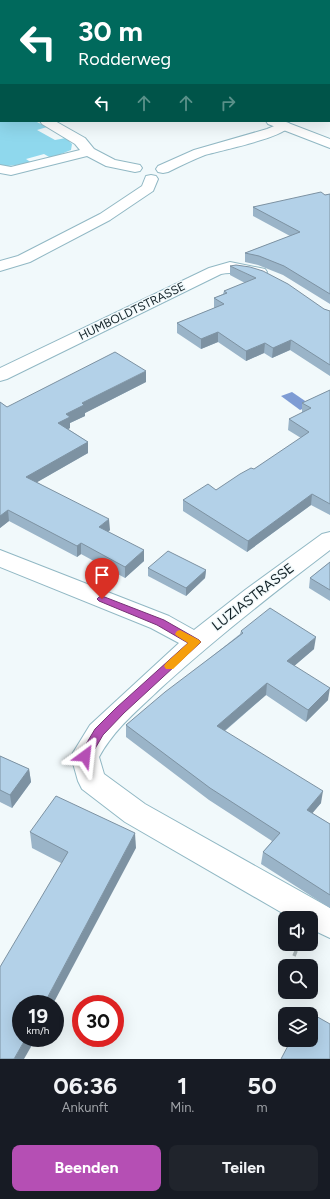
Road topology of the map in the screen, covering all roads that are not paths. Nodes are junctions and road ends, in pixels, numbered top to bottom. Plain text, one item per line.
1 (48, 122) edge
2 (274, 122) edge
3 (284, 126) junction
4 (330, 144) edge
5 (89, 152) junction
6 (0, 168) edge
7 (150, 169) junction
8 (0, 266) edge
9 (272, 276) edge
10 (0, 375) edge
11 (330, 539) edge
12 (0, 558) edge
13 (196, 642) junction
14 (330, 924) edge

1 - 5 street
2 - 3 street
3 - 4 street
3 - 7 street
5 - 6 street
5 - 7 street
7 - 8 street
9 - 10 street, HUMBOLDTSTRASSE
11 - 13 street, LUZIASTRASSE
12 - 13 street
13 - 14 street, LUZIASTRASSE

